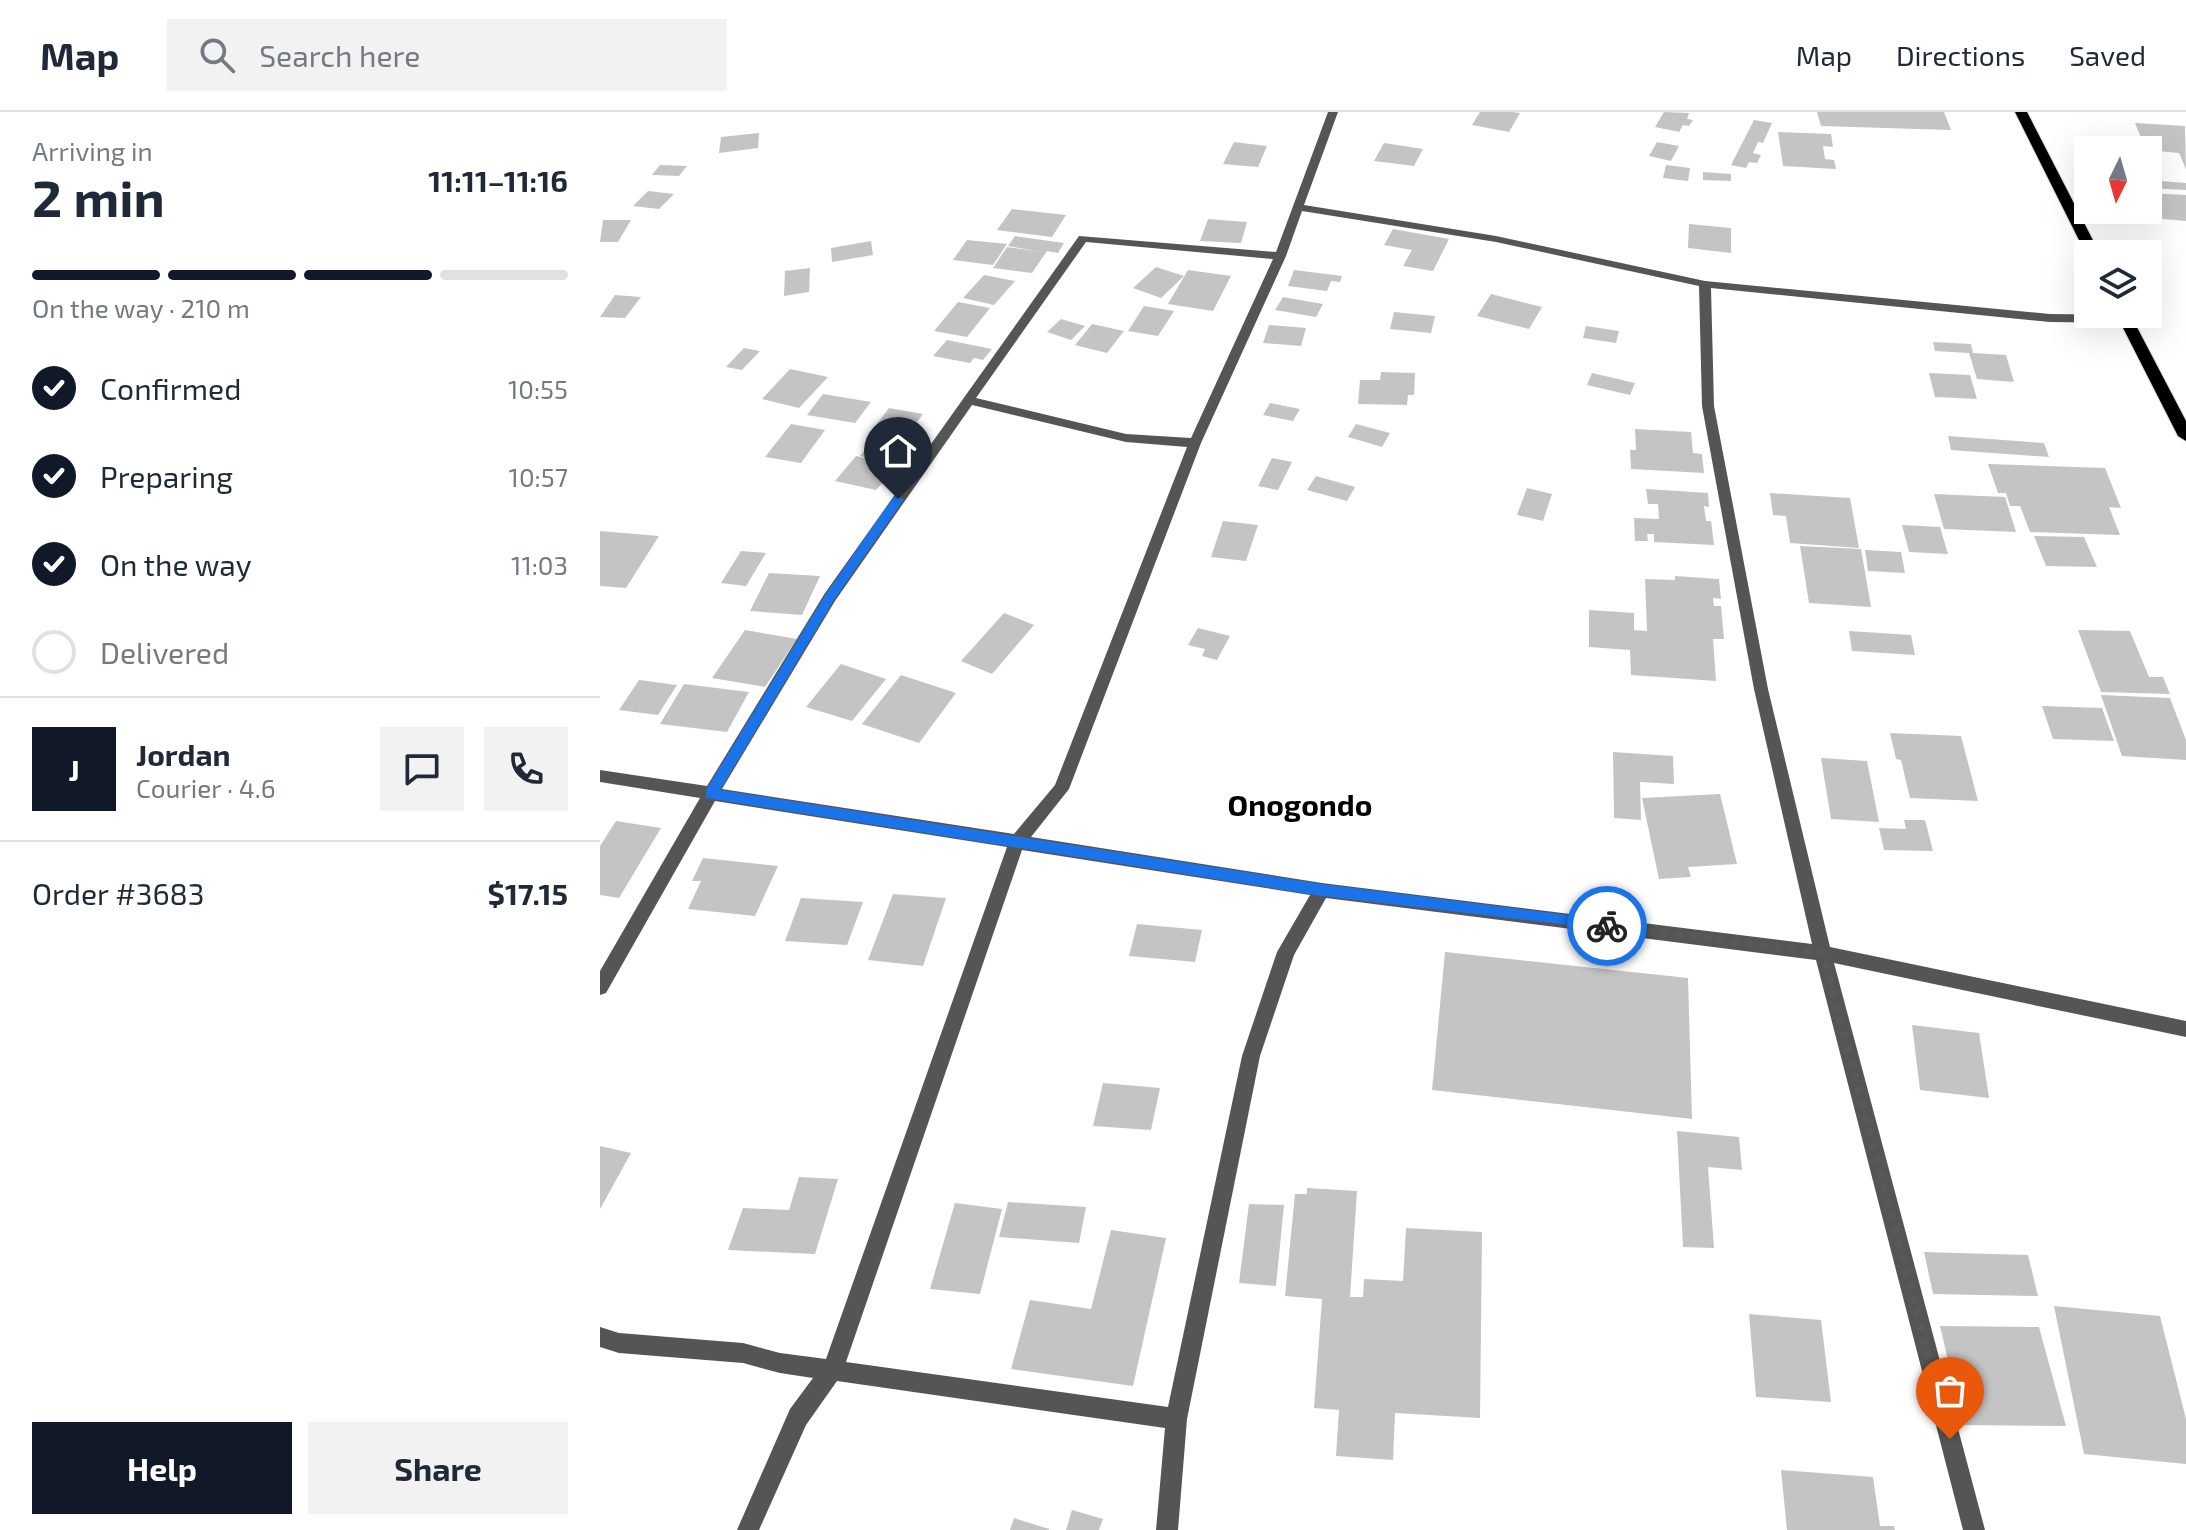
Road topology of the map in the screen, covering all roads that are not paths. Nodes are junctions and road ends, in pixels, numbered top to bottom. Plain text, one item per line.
1 (1333, 112) edge
2 (2021, 112) edge
3 (1298, 207) junction
4 (2086, 240) edge
5 (1280, 256) junction
6 (1705, 284) junction
7 (2074, 317) edge
8 (2131, 328) edge
9 (967, 400) junction
10 (2186, 436) edge
11 (1195, 443) junction
12 (600, 776) edge
13 (711, 794) junction
14 (1017, 842) junction
15 (1322, 890) junction
16 (1823, 953) junction
17 (607, 960) edge
18 (600, 987) edge
19 (2186, 1029) edge
20 (600, 1337) edge
21 (833, 1369) junction
22 (1176, 1419) junction
23 (748, 1530) edge
24 (1167, 1530) edge
25 (1974, 1530) edge

1 - 3 street
2 - 4 main road
3 - 5 street
3 - 6 street
5 - 9 street
5 - 11 street
6 - 7 street
6 - 16 street
8 - 10 main road
9 - 11 street
9 - 13 street
11 - 14 street
12 - 13 street
13 - 14 street
13 - 17 street
14 - 15 street
14 - 21 street
15 - 16 street
15 - 22 street
16 - 19 street
16 - 25 street
17 - 18 street
20 - 21 street
21 - 22 street
21 - 23 street
22 - 24 street

